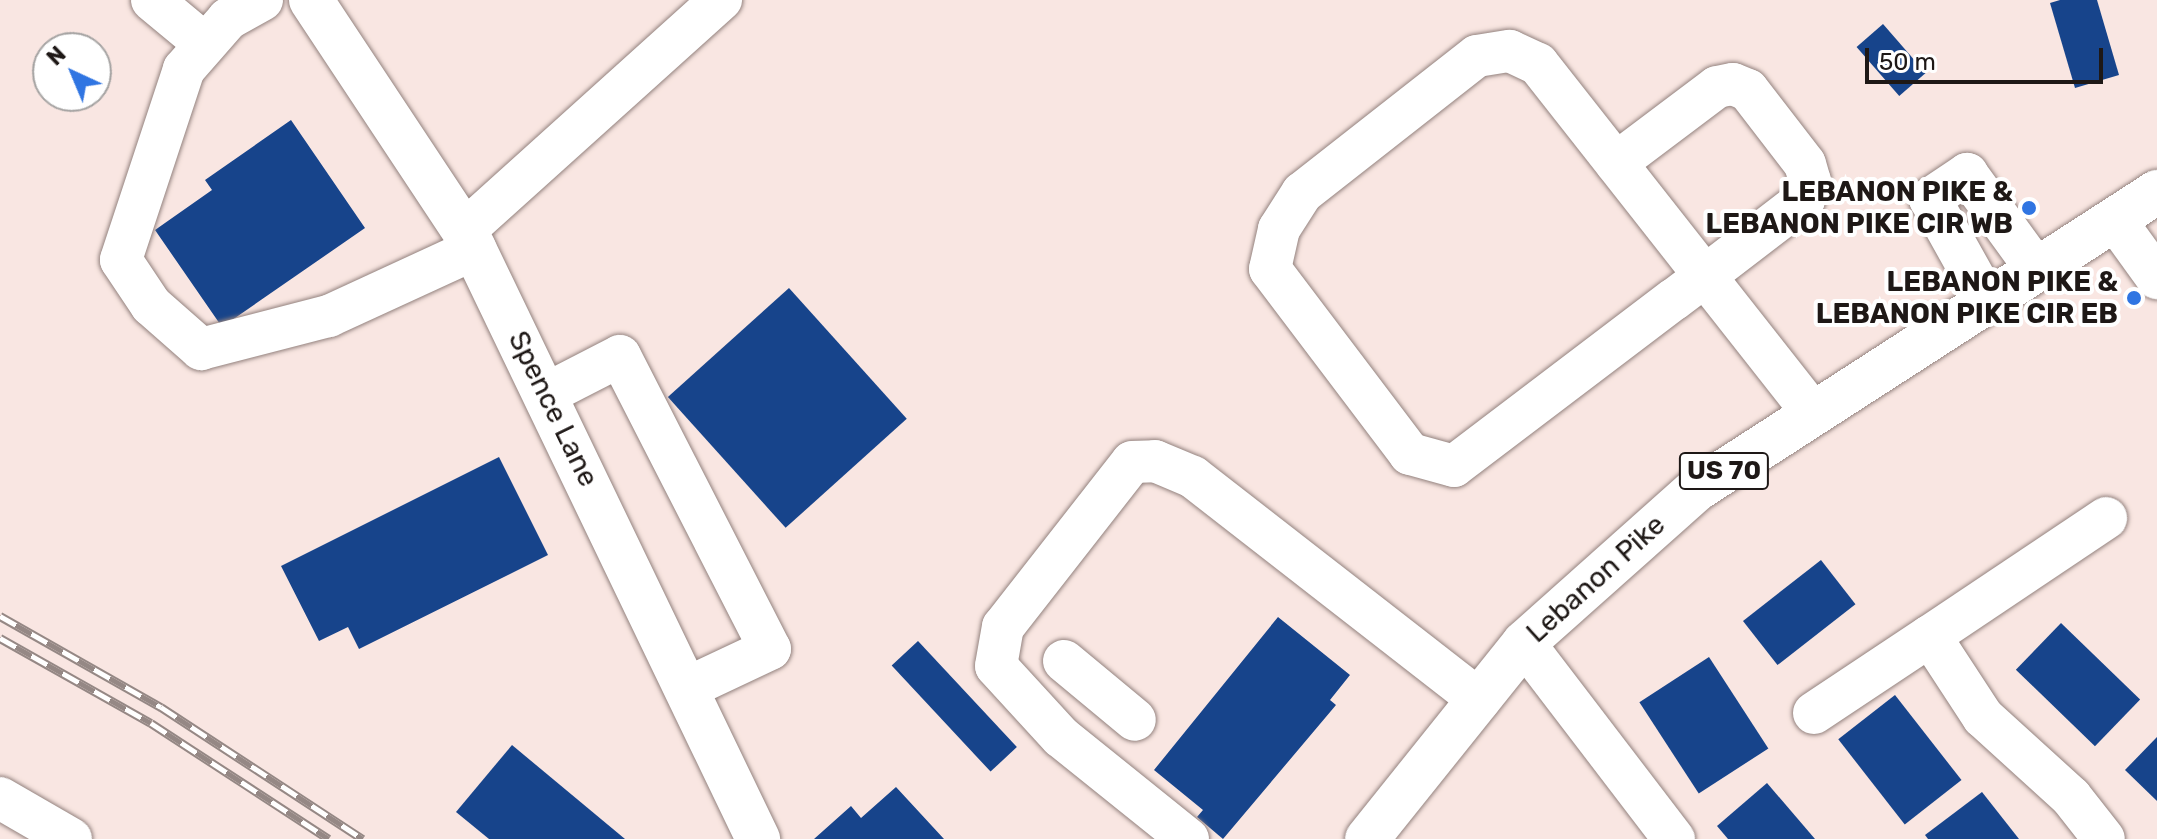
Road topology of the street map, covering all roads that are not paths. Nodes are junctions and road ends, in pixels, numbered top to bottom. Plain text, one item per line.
1 (152, 0) edge
2 (262, 0) edge
3 (311, 0) edge
4 (721, 0) edge
5 (205, 44) junction
6 (1616, 163) junction
7 (2157, 192) edge
8 (2115, 220) junction
9 (470, 240) junction
10 (2036, 269) junction
11 (1705, 276) junction
12 (2157, 278) edge
13 (1987, 301) junction
14 (546, 394) junction
15 (1813, 413) junction
16 (2106, 518) dead end
17 (1930, 636) junction
18 (1524, 643) junction
19 (1064, 661) dead end
20 (687, 688) junction
21 (1479, 700) junction
22 (1814, 713) dead end
23 (1135, 720) dead end
24 (0, 798) edge
25 (71, 839) edge
26 (758, 839) edge
27 (1188, 839) edge
28 (1367, 839) edge
29 (1674, 839) edge
30 (2104, 839) edge

1 - 5 street
2 - 5 street
3 - 9 main road, Spence Lane
4 - 9 street
5 - 9 street
6 - 11 street
6 - 11 street
6 - 11 street
7 - 8 main road, Lebanon Pike / US 70
8 - 10 main road, Lebanon Pike / US 70
8 - 12 street
9 - 14 main road, Spence Lane
10 - 13 main road, Lebanon Pike / US 70
10 - 13 street
11 - 15 street
13 - 15 main road, Lebanon Pike / US 70
14 - 20 main road, Spence Lane
14 - 20 street
15 - 18 main road, Lebanon Pike / US 70
16 - 17 street
17 - 22 street
17 - 30 street
18 - 21 main road, Lebanon Pike / US 70
18 - 29 street
19 - 23 street
20 - 26 main road, Spence Lane
21 - 27 street
21 - 28 main road, Lebanon Pike / US 70
24 - 25 street

